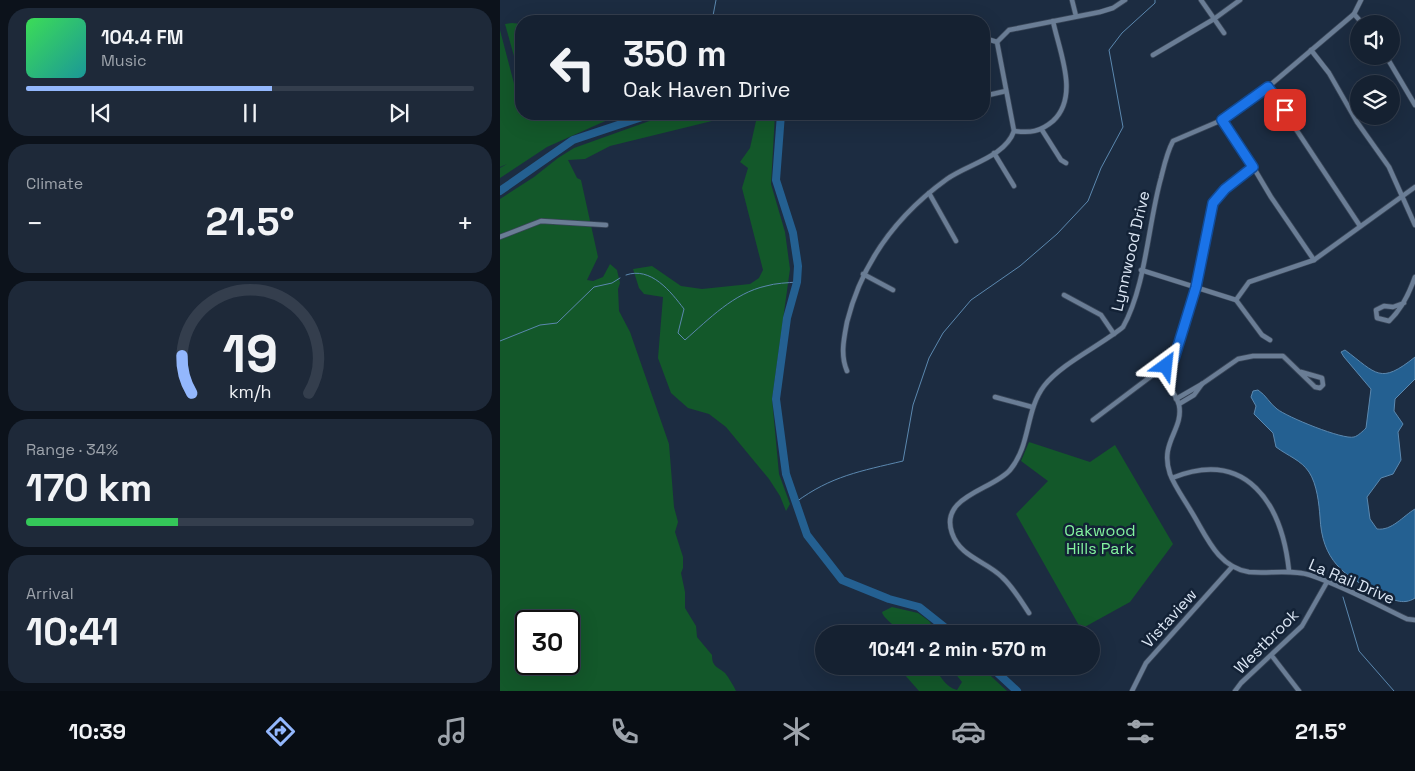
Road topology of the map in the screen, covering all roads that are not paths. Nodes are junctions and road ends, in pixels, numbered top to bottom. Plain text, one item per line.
1 (1072, 0) edge
2 (1125, 0) edge
3 (1201, 0) edge
4 (1240, 0) edge
5 (1361, 0) edge
6 (1354, 14) joint
7 (1076, 16) junction
8 (1214, 19) junction
9 (1053, 21) junction
10 (1224, 33) dead end
11 (990, 40) edge
12 (997, 42) junction
13 (1311, 50) junction
14 (1153, 55) dead end
15 (1391, 65) edge
16 (1268, 87) junction
17 (1006, 91) junction
18 (990, 95) edge
19 (1415, 106) edge
20 (1222, 120) junction
21 (1042, 130) junction
22 (1014, 131) junction
23 (994, 152) junction
24 (1066, 163) dead end
25 (1253, 167) junction
26 (1014, 186) dead end
27 (1415, 186) edge
28 (929, 193) junction
29 (1403, 195) junction
30 (606, 225) dead end
31 (1415, 225) edge
32 (1360, 226) junction
33 (500, 237) edge
34 (956, 240) dead end
35 (1314, 260) junction
36 (1141, 270) junction
37 (863, 274) junction
38 (1415, 277) edge
39 (1196, 287) junction
40 (893, 290) dead end
41 (1064, 295) dead end
42 (1236, 300) junction
43 (1404, 303) junction
44 (1114, 334) junction
45 (1270, 340) dead end
46 (847, 371) dead end
47 (1159, 372) junction
48 (1301, 372) junction
49 (1202, 384) junction
50 (995, 397) dead end
51 (1176, 399) junction
52 (1178, 404) junction
53 (1032, 407) junction
54 (1093, 420) dead end
55 (1172, 478) junction
56 (1232, 567) junction
57 (1288, 571) junction
58 (1327, 582) junction
59 (1030, 613) dead end
60 (1415, 620) edge
61 (1272, 656) junction
62 (1132, 691) edge
63 (1235, 691) edge
64 (1299, 691) edge

1 - 7 street
2 - 7 street
3 - 8 street
4 - 8 street
5 - 6 street, Lynnwood Drive
6 - 13 street, Lynnwood Drive
7 - 9 street
8 - 10 street
8 - 14 street
9 - 12 street
9 - 21 street
11 - 12 street
12 - 17 street
13 - 16 street, Lynnwood Drive
13 - 29 street
15 - 19 street
16 - 20 street, Lynnwood Drive
16 - 32 street
17 - 18 street
17 - 22 street
20 - 25 street
20 - 36 street, Lynnwood Drive
21 - 22 street
21 - 24 street
22 - 23 street
23 - 26 street
23 - 28 street
25 - 35 street
25 - 39 street
27 - 29 street
28 - 34 street
28 - 37 street
29 - 31 street
29 - 32 street
30 - 33 street
32 - 35 street
35 - 42 street
36 - 39 street
36 - 44 street, Lynnwood Drive
37 - 40 street
37 - 46 street
38 - 43 street
39 - 42 street
39 - 47 street
41 - 44 street
42 - 45 street
43 - 43 street
44 - 53 street, Lynnwood Drive
47 - 51 street
47 - 54 street
48 - 48 street
48 - 49 street
49 - 51 street
49 - 52 street
50 - 53 street
51 - 52 street
52 - 55 street
53 - 59 street, Lynnwood Drive
55 - 56 street
55 - 57 street
56 - 57 street, La Rail Drive
56 - 62 street, Vistaview
57 - 58 street, La Rail Drive
58 - 60 street, La Rail Drive
58 - 61 street, Westbrook
61 - 63 street, Westbrook
61 - 64 street

